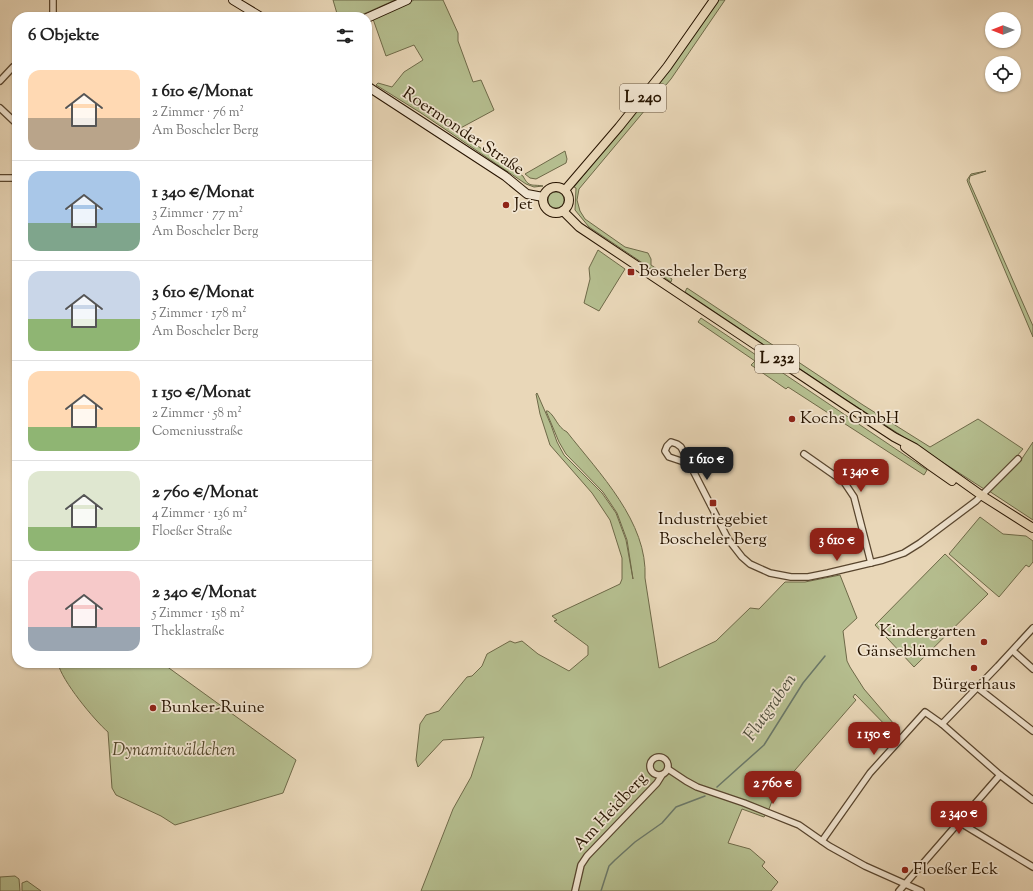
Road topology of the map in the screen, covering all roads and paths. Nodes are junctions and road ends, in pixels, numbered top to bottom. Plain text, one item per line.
1 (52, 0) edge
2 (233, 0) edge
3 (407, 0) edge
4 (714, 0) edge
5 (53, 12) edge
6 (253, 12) edge
7 (372, 16) edge
8 (12, 68) edge
9 (0, 81) edge
10 (372, 89) edge
11 (0, 108) edge
12 (12, 119) edge
13 (0, 178) edge
14 (12, 178) edge
15 (565, 190) junction
16 (543, 197) junction
17 (563, 210) junction
18 (804, 454) dead end
19 (1018, 459) dead end
20 (690, 464) junction
21 (980, 496) junction
22 (1033, 528) edge
23 (1033, 533) edge
24 (871, 563) junction
25 (1033, 628) edge
26 (1013, 651) junction
27 (1033, 669) edge
28 (978, 688) junction
29 (942, 724) junction
30 (1033, 731) edge
31 (668, 769) junction
32 (662, 775) junction
33 (1000, 775) junction
34 (1033, 800) edge
35 (959, 822) junction
36 (822, 841) junction
37 (1033, 867) edge
38 (906, 885) junction
39 (575, 891) edge
40 (899, 891) edge
41 (921, 891) edge

1 - 5 street
2 - 6 main road
3 - 7 main road
4 - 15 main road, L 240
8 - 9 street
10 - 16 main road, Roermonder Straße
11 - 12 street
13 - 14 street
15 - 16 main road
15 - 17 main road
16 - 17 main road
17 - 21 main road, L 232
18 - 24 street
19 - 21 street
20 - 20 street
20 - 24 street
21 - 22 main road, L 232
21 - 23 main road, L 232
21 - 24 street
25 - 26 street
26 - 27 street
26 - 28 street
28 - 29 street
28 - 30 street
29 - 33 street
29 - 36 street
31 - 32 street
31 - 32 street
31 - 36 street
32 - 39 street, Am Heidberg
33 - 34 street
33 - 35 street
35 - 37 street
35 - 38 street
36 - 38 street
38 - 40 street
38 - 41 street

